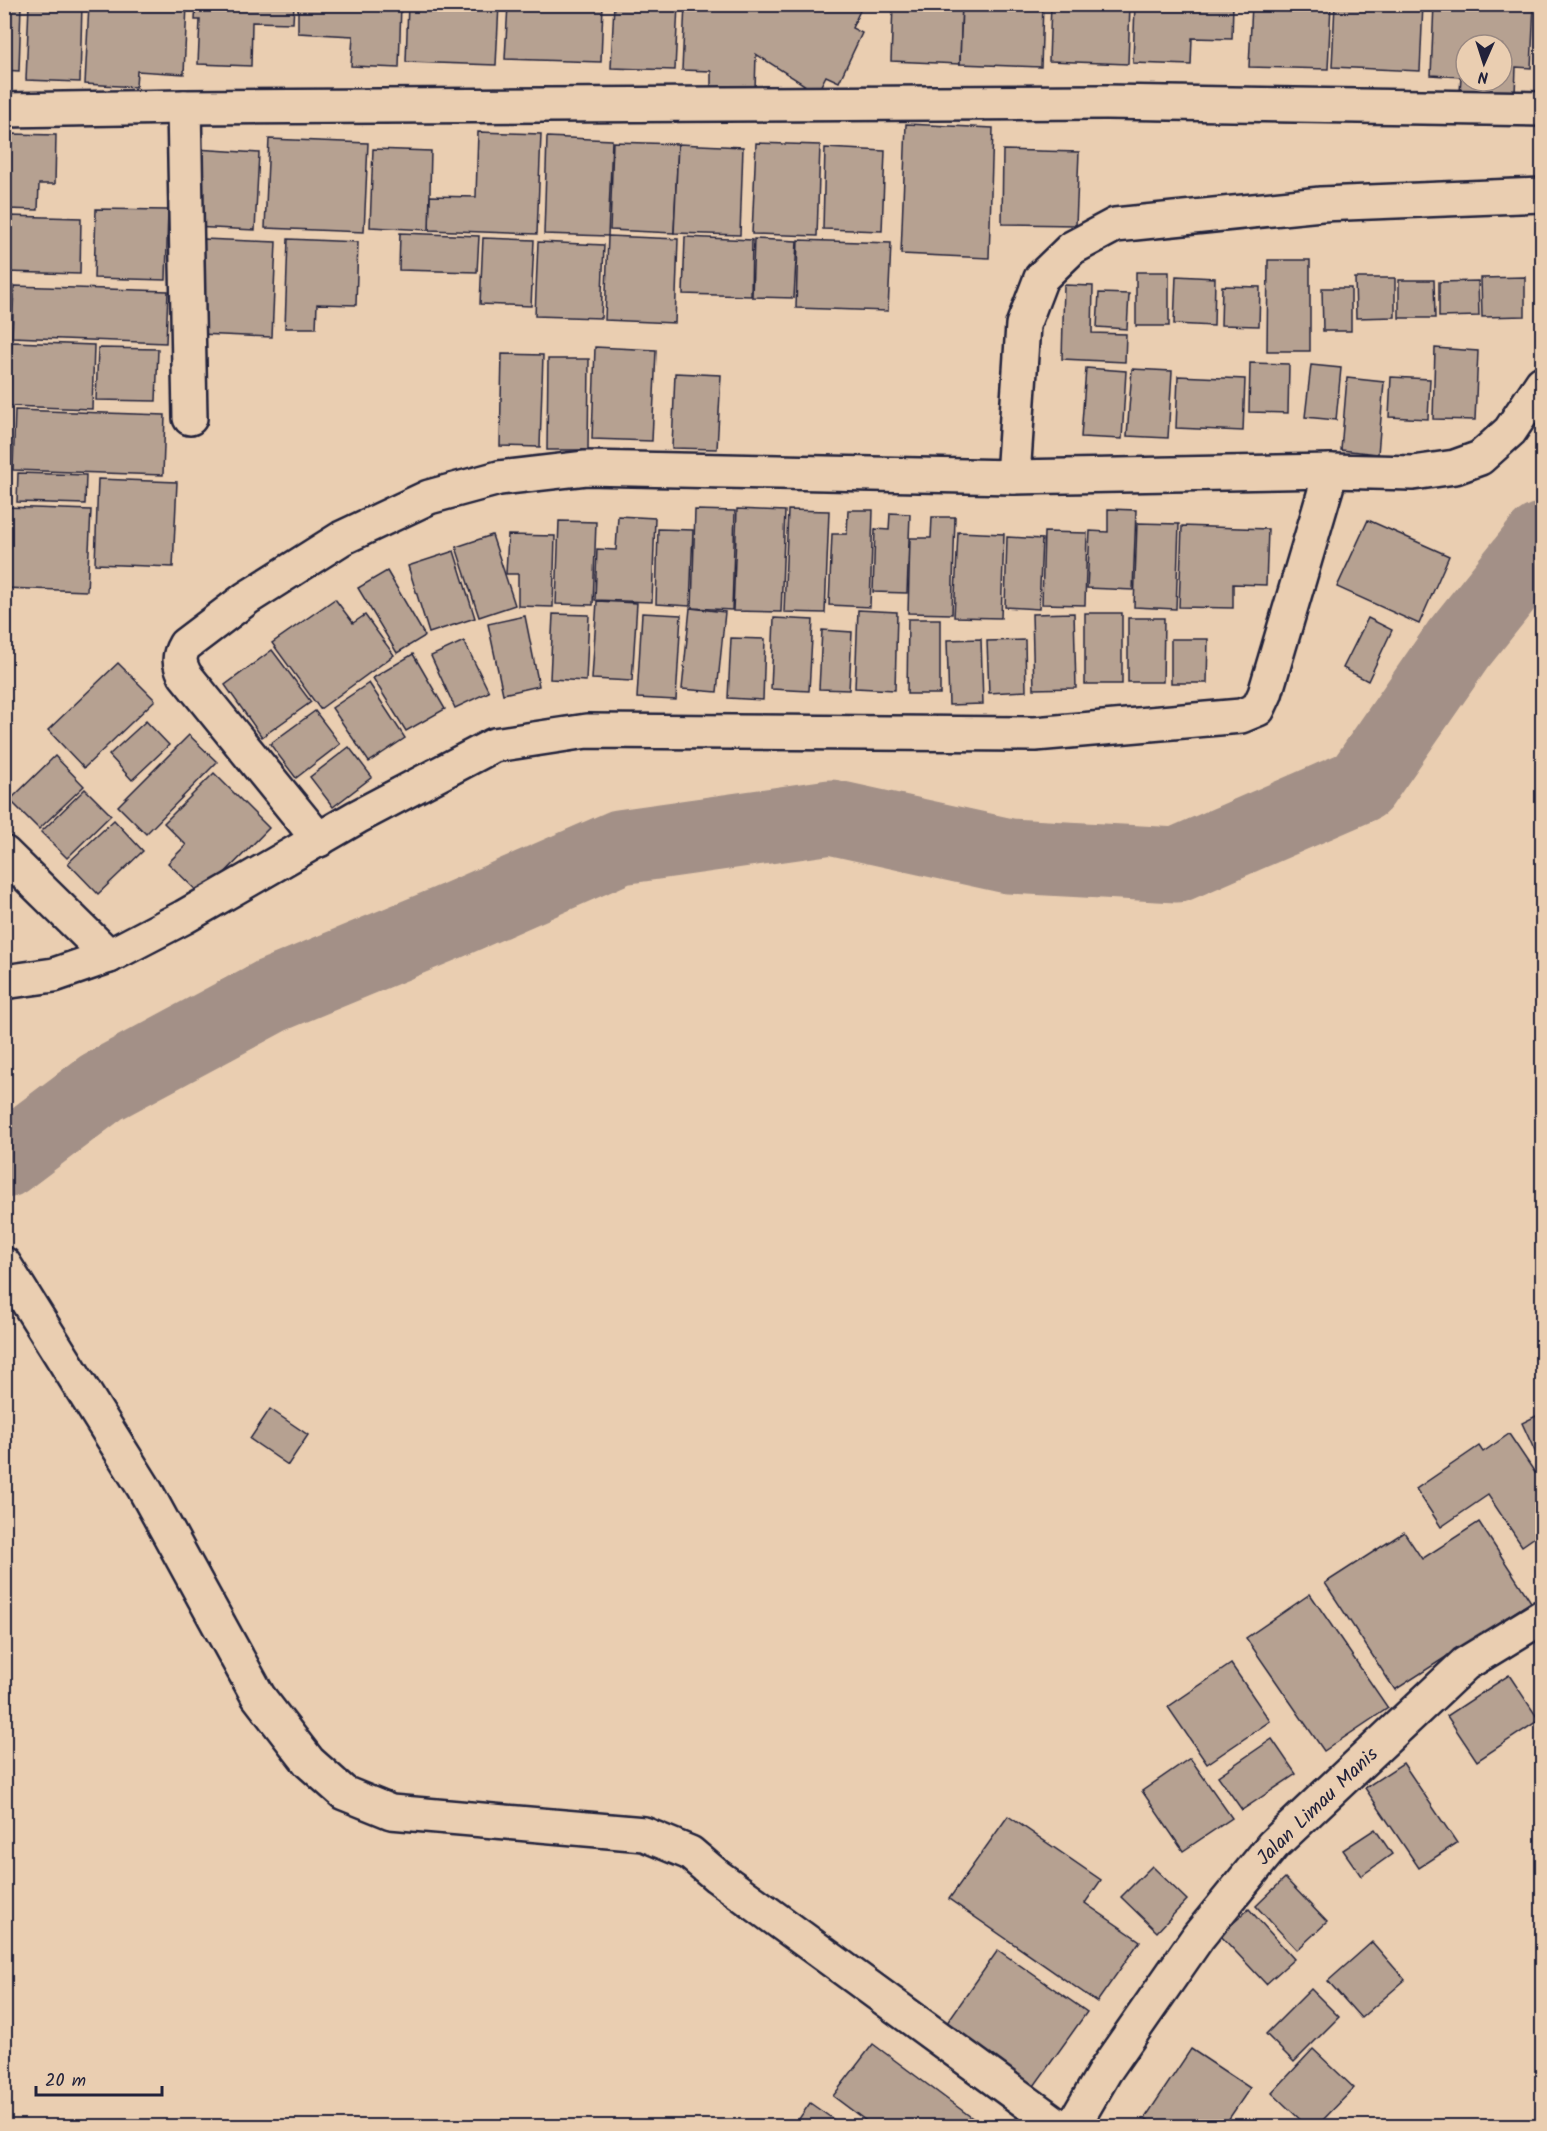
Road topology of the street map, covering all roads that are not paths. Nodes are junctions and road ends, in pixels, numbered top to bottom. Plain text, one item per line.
1 (184, 107) junction
2 (1542, 109) edge
3 (4, 110) edge
4 (1542, 195) edge
5 (1542, 383) edge
6 (190, 418) dead end
7 (1331, 471) junction
8 (1013, 477) junction
9 (319, 840) junction
10 (4, 853) edge
11 (109, 956) junction
12 (4, 982) edge
13 (4, 1264) edge
14 (1542, 1617) edge
15 (1059, 2127) edge
16 (1072, 2127) edge

1 - 2 street
1 - 3 street
1 - 6 street
4 - 8 street
5 - 7 street
7 - 8 street
7 - 9 street
8 - 9 street
9 - 11 street
10 - 11 street
11 - 12 street
13 - 15 street
14 - 16 street, Jalan Limau Manis

